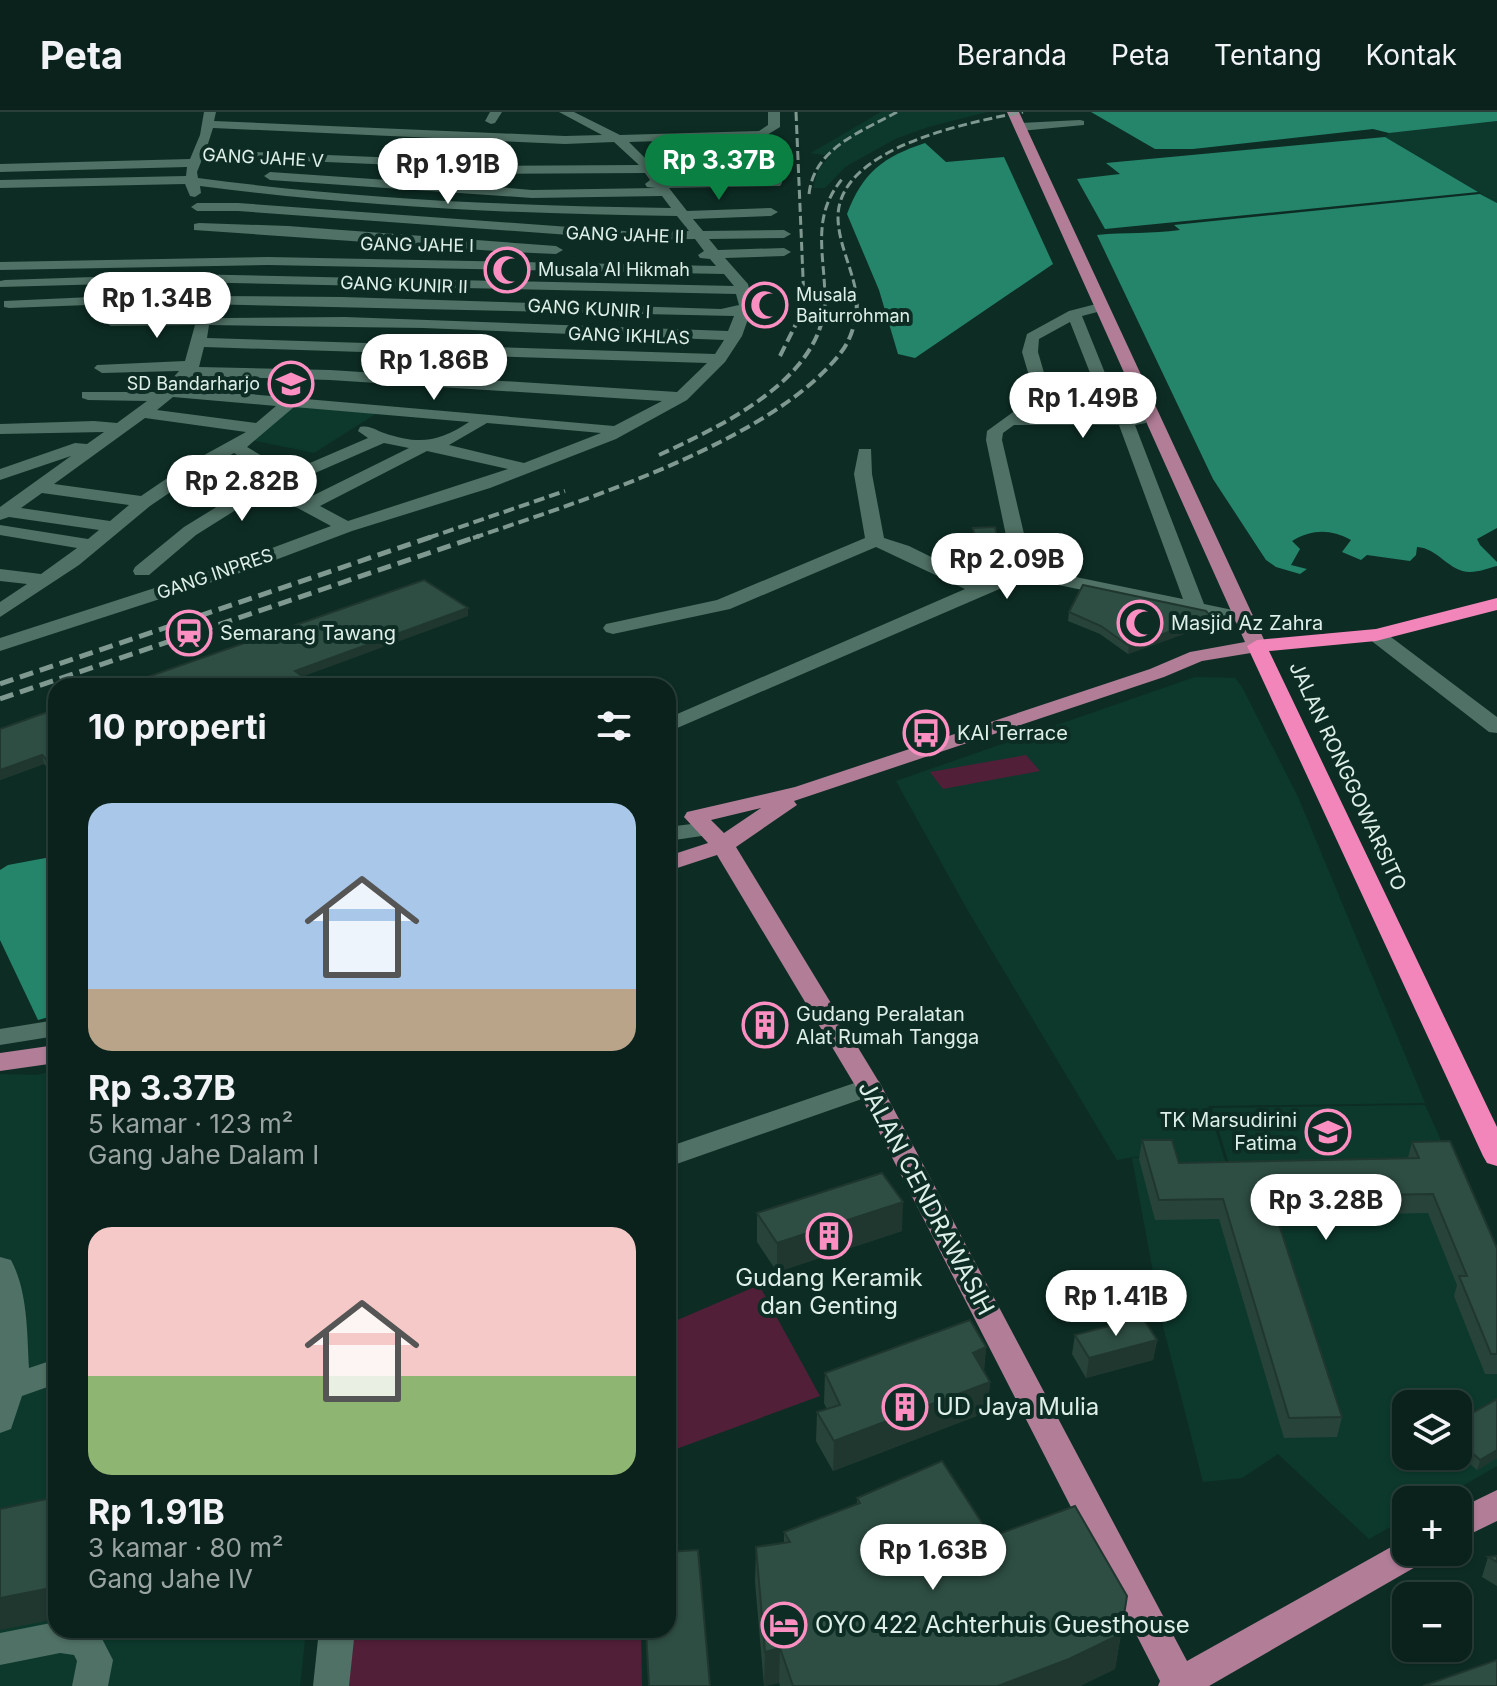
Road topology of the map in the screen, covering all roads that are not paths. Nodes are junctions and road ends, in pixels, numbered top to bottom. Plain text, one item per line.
1 (774, 114) edge
2 (566, 117) edge
3 (208, 118) edge
4 (496, 118) edge
5 (476, 120) dead end
6 (1017, 120) edge
7 (593, 121) edge
8 (1080, 123) dead end
9 (761, 134) junction
10 (488, 136) junction
11 (618, 140) junction
12 (261, 142) dead end
13 (394, 146) dead end
14 (447, 149) dead end
15 (463, 150) dead end
16 (643, 153) junction
17 (608, 154) dead end
18 (482, 159) junction
19 (196, 162) junction
20 (754, 167) dead end
21 (769, 167) junction
22 (0, 168) edge
23 (679, 168) dead end
24 (650, 169) junction
25 (0, 184) edge
26 (466, 189) junction
27 (667, 192) junction
28 (768, 198) dead end
29 (736, 199) dead end
30 (197, 207) junction
31 (684, 209) junction
32 (771, 212) dead end
33 (576, 232) junction
34 (784, 234) dead end
35 (700, 236) junction
36 (200, 245) junction
37 (571, 250) junction
38 (784, 252) dead end
39 (608, 253) dead end
40 (714, 255) junction
41 (0, 266) edge
42 (557, 266) junction
43 (728, 270) junction
44 (201, 279) junction
45 (5, 284) dead end
46 (546, 287) junction
47 (200, 298) junction
48 (744, 302) junction
49 (9, 304) dead end
50 (535, 306) junction
51 (1100, 307) junction
52 (1074, 314) junction
53 (523, 326) junction
54 (112, 328) dead end
55 (201, 331) junction
56 (734, 336) junction
57 (720, 359) junction
58 (102, 368) dead end
59 (190, 368) junction
60 (1139, 385) junction
61 (88, 395) dead end
62 (166, 395) junction
63 (681, 397) junction
64 (291, 401) junction
65 (145, 413) junction
66 (483, 418) junction
67 (1010, 420) junction
68 (1125, 420) junction
69 (1156, 420) junction
70 (0, 429) edge
71 (122, 429) junction
72 (261, 429) junction
73 (610, 435) junction
74 (234, 446) junction
75 (430, 447) junction
76 (95, 448) junction
77 (865, 453) dead end
78 (170, 463) dead end
79 (194, 468) junction
80 (523, 468) junction
81 (0, 475) edge
82 (267, 485) junction
83 (39, 487) junction
84 (144, 502) junction
85 (304, 506) junction
86 (2, 519) edge
87 (115, 527) junction
88 (346, 527) junction
89 (875, 541) junction
90 (93, 545) junction
91 (142, 571) dead end
92 (1023, 572) junction
93 (0, 575) edge
94 (43, 580) junction
95 (980, 589) junction
96 (1497, 604) edge
97 (2, 608) edge
98 (1196, 608) junction
99 (1245, 618) junction
100 (613, 628) dead end
101 (1376, 635) junction
102 (0, 645) edge
103 (1261, 653) junction
104 (676, 722) edge
105 (1497, 727) edge
106 (802, 792) junction
107 (708, 831) junction
108 (676, 832) edge
109 (676, 857) edge
110 (48, 1029) edge
111 (0, 1037) edge
112 (48, 1055) edge
113 (0, 1062) edge
114 (869, 1087) junction
115 (676, 1154) edge
116 (1497, 1156) edge
117 (0, 1268) edge
118 (48, 1374) edge
119 (8, 1388) junction
120 (0, 1420) edge
121 (1497, 1504) edge
122 (1472, 1518) edge
123 (1392, 1563) edge
124 (55, 1638) edge
125 (65, 1638) edge
126 (336, 1638) edge
127 (0, 1649) edge
128 (1179, 1685) edge
129 (90, 1686) edge
130 (331, 1686) edge

1 - 7 street
1 - 9 street
2 - 7 street
3 - 10 street
3 - 19 street
4 - 5 street
6 - 8 street
6 - 51 main road, JALAN RONGGOWARSITO
7 - 11 street
9 - 11 street
9 - 21 street
10 - 11 street
10 - 18 street
11 - 16 street
12 - 19 street
13 - 14 street
15 - 18 street
16 - 17 street
16 - 24 street
18 - 19 street
18 - 24 street
18 - 26 street
19 - 22 street
19 - 25 street
19 - 26 street, GANG JAHE V
19 - 30 street
19 - 31 street
20 - 21 street
21 - 27 street
23 - 24 street
24 - 27 street
26 - 27 street, GANG JAHE V
27 - 31 street
28 - 29 street
30 - 33 street
30 - 36 street
31 - 32 street
31 - 35 street
33 - 35 street
33 - 37 street
34 - 35 street
35 - 40 street
36 - 37 street, GANG JAHE II
36 - 41 street
36 - 42 street, GANG JAHE I
36 - 44 street
37 - 42 street
38 - 40 street, GANG JAHE II
39 - 40 street, GANG JAHE II
40 - 43 street
42 - 43 street, GANG JAHE I
42 - 46 street
43 - 48 street
44 - 45 street
44 - 46 street
44 - 47 street
46 - 48 street
46 - 50 street
47 - 49 street, GANG KUNIR II
47 - 50 street, GANG KUNIR II
47 - 55 street
48 - 50 street, GANG KUNIR II
48 - 56 street, GANG INPRES
50 - 53 street
51 - 52 street
51 - 60 main road, JALAN RONGGOWARSITO
52 - 60 street
52 - 67 street
53 - 55 street, GANG KUNIR I
53 - 56 street, GANG KUNIR I
54 - 55 street
55 - 57 street, GANG IKHLAS
55 - 59 street
56 - 57 street, GANG INPRES
57 - 63 street, GANG INPRES
58 - 59 street
59 - 62 street
59 - 63 street
60 - 69 main road, JALAN RONGGOWARSITO
61 - 62 street
62 - 64 street
62 - 65 street
63 - 73 street, GANG INPRES
64 - 66 street
64 - 72 street
65 - 71 street
65 - 72 street
66 - 73 street
66 - 75 street
67 - 68 street
67 - 92 street
68 - 69 street
68 - 98 street
69 - 99 main road, JALAN RONGGOWARSITO
70 - 71 street
71 - 76 street
72 - 74 street
73 - 80 street, GANG INPRES
74 - 79 street
74 - 82 street
75 - 80 street
75 - 82 street
75 - 85 street
76 - 81 street
76 - 83 street
77 - 89 street
78 - 79 street
79 - 84 street
80 - 88 street, GANG INPRES
82 - 85 street
82 - 91 street
83 - 84 street
83 - 86 street
84 - 87 street
85 - 88 street
86 - 87 street
86 - 90 street
87 - 90 street
88 - 102 street, GANG INPRES
89 - 95 street
89 - 100 street
90 - 94 street
92 - 95 street
92 - 98 street
93 - 94 street
94 - 97 street
95 - 104 street
96 - 101 highway
98 - 99 street
99 - 103 main road, JALAN RONGGOWARSITO
101 - 103 highway
101 - 105 street
103 - 106 main road
103 - 116 highway, JALAN RONGGOWARSITO
106 - 107 main road
106 - 107 main road
107 - 108 street
107 - 109 main road
107 - 114 main road, JALAN CENDRAWASIH
110 - 111 street
112 - 113 main road
114 - 115 street
114 - 128 main road, JALAN CENDRAWASIH
117 - 119 street
118 - 119 street
119 - 120 street
121 - 122 main road
123 - 128 main road
124 - 127 street
125 - 129 street
126 - 130 street

